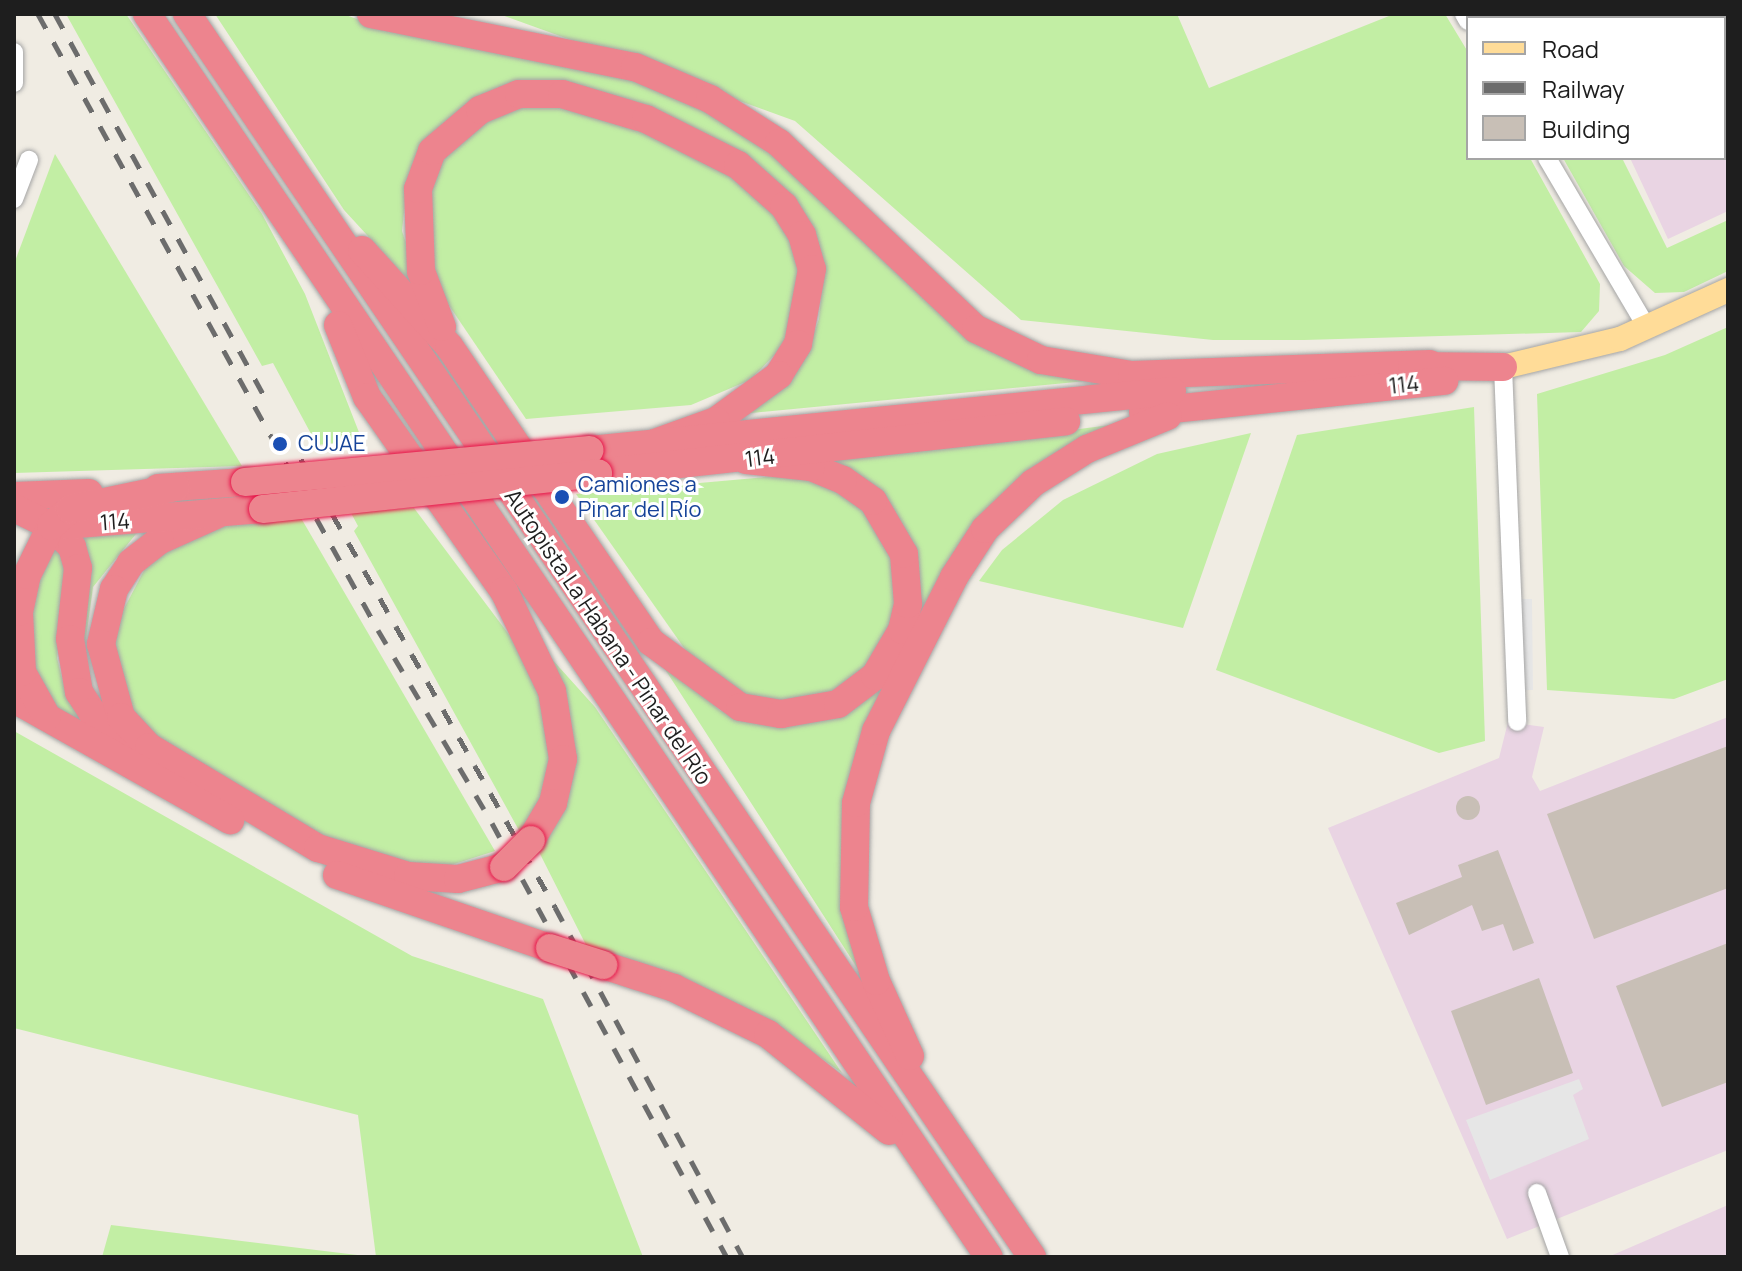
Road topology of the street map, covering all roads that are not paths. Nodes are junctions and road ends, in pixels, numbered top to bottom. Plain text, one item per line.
1 (147, 14) edge
2 (187, 14) edge
3 (371, 14) edge
4 (14, 52) edge
5 (14, 83) edge
6 (276, 147) junction
7 (29, 160) dead end
8 (1548, 160) edge
9 (14, 199) edge
10 (319, 276) junction
11 (1728, 290) edge
12 (1647, 328) junction
13 (449, 346) junction
14 (1430, 364) junction
15 (1503, 367) junction
16 (1195, 407) junction
17 (649, 445) junction
18 (746, 460) junction
19 (594, 462) junction
20 (176, 487) junction
21 (14, 496) edge
22 (14, 508) edge
23 (216, 515) junction
24 (51, 526) junction
25 (14, 528) edge
26 (599, 572) junction
27 (504, 591) junction
28 (559, 628) junction
29 (14, 699) edge
30 (47, 718) junction
31 (1517, 722) dead end
32 (679, 744) junction
33 (200, 780) junction
34 (939, 1121) junction
35 (928, 1167) junction
36 (1537, 1193) dead end
37 (989, 1257) edge
38 (1032, 1257) edge
39 (1560, 1257) edge

1 - 10 highway, Autopista La Habana - Pinar del Río
2 - 6 highway, Autopista La Habana - Pinar del Río
3 - 14 highway
4 - 5 street
6 - 13 highway
6 - 32 highway, Autopista La Habana - Pinar del Río
7 - 9 street
8 - 12 street
10 - 27 highway
10 - 28 highway, Autopista La Habana - Pinar del Río
11 - 12 main road, 114
12 - 15 main road, 114
13 - 17 highway
13 - 26 highway
14 - 15 highway, 114
14 - 17 highway, 114
15 - 16 highway, 114
15 - 31 street
16 - 18 highway, 114
16 - 34 highway
17 - 19 highway, 114
18 - 19 highway, 114
18 - 26 highway
19 - 20 highway, 114, bridge
19 - 23 highway, 114, bridge
20 - 21 highway, 114
20 - 24 highway
22 - 24 highway
23 - 24 highway, 114
23 - 33 highway
24 - 25 highway, 114
24 - 30 highway
24 - 33 highway
26 - 32 highway
27 - 28 highway
27 - 33 highway, bridge
28 - 35 highway, Autopista La Habana - Pinar del Río
29 - 30 highway
30 - 35 highway, bridge
32 - 34 highway, Autopista La Habana - Pinar del Río
34 - 38 highway, Autopista La Habana - Pinar del Río
35 - 37 highway, Autopista La Habana - Pinar del Río
36 - 39 street

